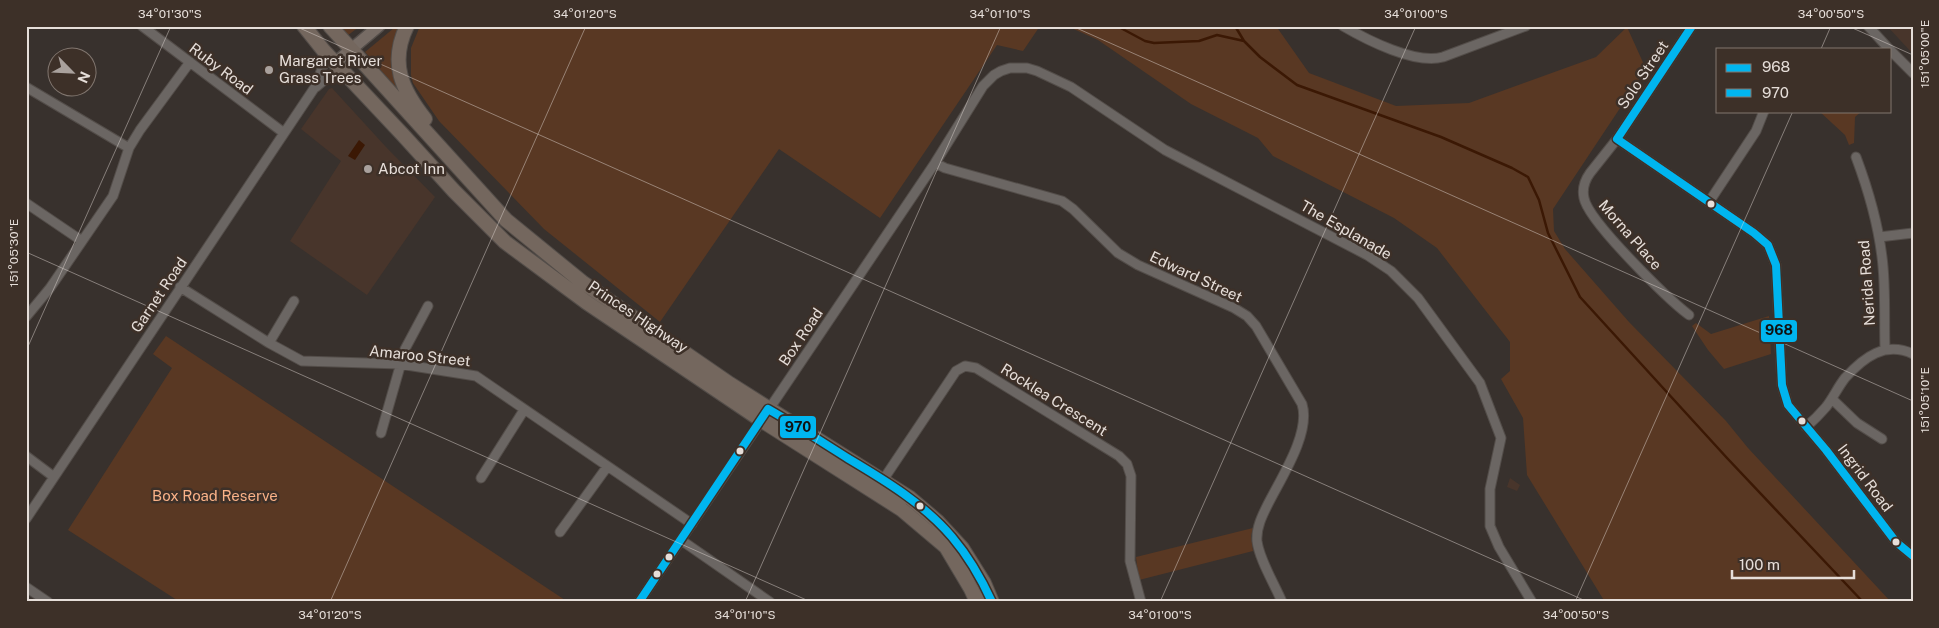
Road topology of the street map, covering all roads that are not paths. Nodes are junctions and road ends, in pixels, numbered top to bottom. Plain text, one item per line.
1 (142, 26) edge
2 (304, 26) edge
3 (330, 26) edge
4 (379, 26) edge
5 (407, 26) edge
6 (1343, 26) edge
7 (1526, 26) edge
8 (1692, 26) edge
9 (1868, 26) edge
10 (1889, 48) edge
11 (350, 49) junction
12 (1892, 51) edge
13 (324, 52) junction
14 (190, 62) junction
15 (339, 67) junction
16 (1913, 74) edge
17 (983, 86) joint
18 (315, 87) junction
19 (26, 88) edge
20 (1764, 112) edge
21 (284, 133) junction
22 (1617, 139) junction
23 (434, 140) junction
24 (130, 148) junction
25 (1856, 158) dead end
26 (935, 163) junction
27 (1709, 202) junction
28 (26, 203) edge
29 (1913, 233) edge
30 (1879, 237) junction
31 (82, 241) junction
32 (180, 287) junction
33 (294, 301) dead end
34 (428, 306) dead end
35 (1689, 315) dead end
36 (26, 317) edge
37 (269, 343) junction
38 (1884, 349) junction
39 (1913, 354) edge
40 (400, 364) junction
41 (1832, 399) junction
42 (524, 410) junction
43 (765, 414) junction
44 (1806, 427) junction
45 (381, 432) dead end
46 (1882, 439) dead end
47 (26, 456) edge
48 (607, 467) junction
49 (54, 477) junction
50 (481, 478) dead end
51 (884, 480) junction
52 (26, 518) edge
53 (692, 524) junction
54 (560, 532) dead end
55 (681, 540) junction
56 (1913, 556) edge
57 (26, 587) edge
58 (48, 602) edge
59 (640, 602) edge
60 (770, 602) edge
61 (976, 602) edge
62 (992, 602) edge
63 (1141, 602) edge
64 (1282, 602) edge
65 (1532, 602) edge

1 - 14 street, Ruby Road
2 - 13 highway, Princes Highway
3 - 11 highway, Princes Highway
4 - 11 main road
5 - 23 highway
6 - 7 street
8 - 22 street, Solo Street
9 - 10 street
11 - 15 main road
11 - 23 highway, Princes Highway
12 - 16 street
13 - 15 highway, Princes Highway
13 - 18 street, Garnet Road
14 - 21 street, Ruby Road
14 - 24 street
15 - 18 street, Garnet Road
15 - 43 highway, Princes Highway
17 - 26 street, Box Road
17 - 65 street, The Esplanade
18 - 21 street, Garnet Road
19 - 24 street
20 - 27 street
21 - 32 street, Garnet Road
22 - 27 street, Ingrid Road
22 - 35 street, Morna Place
23 - 43 highway, Princes Highway
24 - 31 street
25 - 30 street, Nerida Road
26 - 43 street, Box Road
26 - 64 street, Edward Street
27 - 44 street, Ingrid Road
28 - 31 street
29 - 30 street
30 - 38 street, Nerida Road
31 - 36 street
32 - 37 street, Amaroo Street
32 - 49 street, Garnet Road
33 - 37 street
34 - 40 street
37 - 40 street, Amaroo Street
38 - 39 street
38 - 41 street
40 - 42 street, Amaroo Street
40 - 45 street
41 - 44 street
41 - 46 street
42 - 48 street, Amaroo Street
42 - 50 street
43 - 51 highway, Princes Highway
43 - 53 street, Box Road
43 - 61 highway, Princes Highway
44 - 56 street, Ingrid Road
47 - 49 street
48 - 53 street, Amaroo Street
48 - 54 street
49 - 52 street, Garnet Road
51 - 62 highway, Princes Highway
51 - 63 street, Rocklea Crescent
53 - 55 street, Box Road
55 - 59 street, Box Road
55 - 60 street
57 - 58 street

